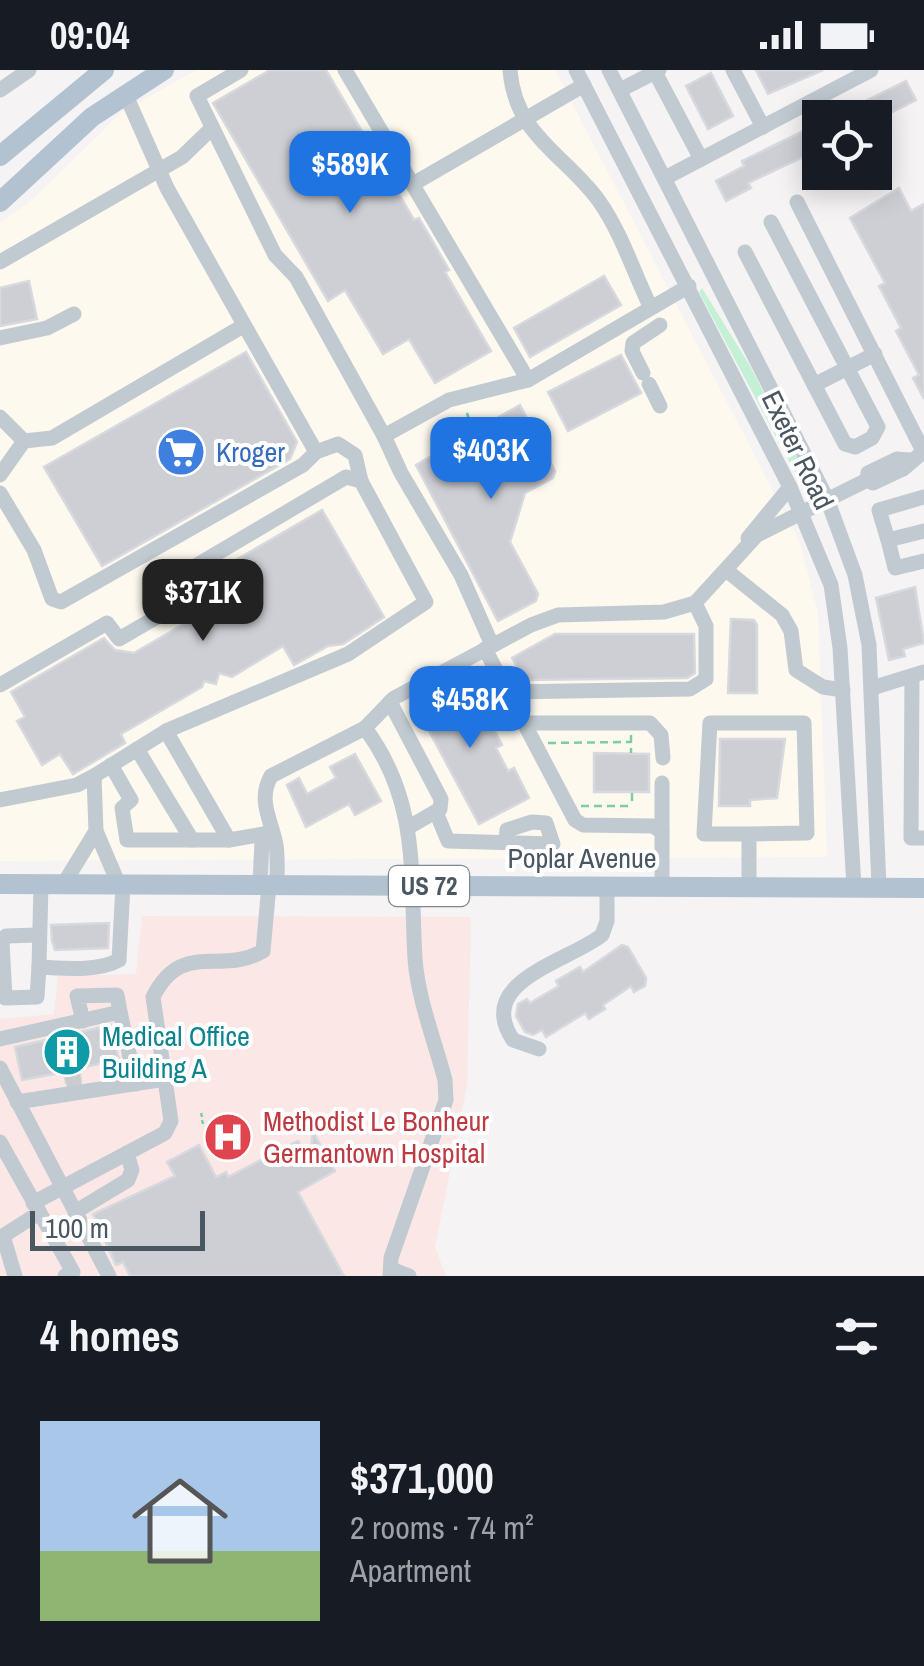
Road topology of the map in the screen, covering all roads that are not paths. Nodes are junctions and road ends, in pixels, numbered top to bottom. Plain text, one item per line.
1 (30, 70) edge
2 (164, 70) edge
3 (241, 70) edge
4 (345, 70) edge
5 (510, 70) edge
6 (609, 70) edge
7 (732, 70) edge
8 (871, 70) edge
9 (657, 71) edge
10 (842, 77) edge
11 (114, 78) edge
12 (580, 78) edge
13 (0, 90) edge
14 (620, 90) junction
15 (526, 119) junction
16 (762, 127) junction
17 (212, 128) junction
18 (0, 156) edge
19 (701, 160) junction
20 (161, 170) junction
21 (666, 178) junction
22 (413, 184) junction
23 (0, 202) edge
24 (797, 202) dead end
25 (772, 222) dead end
26 (745, 252) dead end
27 (0, 262) edge
28 (831, 268) junction
29 (803, 282) junction
30 (689, 286) junction
31 (650, 306) junction
32 (74, 314) dead end
33 (243, 326) junction
34 (660, 326) dead end
35 (0, 338) edge
36 (875, 354) junction
37 (848, 368) junction
38 (528, 380) junction
39 (814, 385) junction
40 (660, 406) dead end
41 (0, 418) edge
42 (384, 436) junction
43 (24, 442) junction
44 (316, 452) junction
45 (919, 454) edge
46 (0, 475) edge
47 (361, 481) junction
48 (790, 488) junction
49 (0, 493) edge
50 (924, 497) edge
51 (827, 499) junction
52 (802, 512) junction
53 (924, 531) edge
54 (888, 540) junction
55 (744, 546) junction
56 (921, 562) edge
57 (726, 570) junction
58 (924, 580) edge
59 (695, 603) junction
60 (489, 647) junction
61 (918, 674) edge
62 (0, 686) edge
63 (872, 688) junction
64 (843, 690) junction
65 (508, 692) junction
66 (390, 702) junction
67 (524, 723) junction
68 (365, 728) junction
69 (166, 731) junction
70 (137, 749) junction
71 (663, 758) dead end
72 (111, 765) junction
73 (94, 776) junction
74 (662, 783) dead end
75 (0, 800) edge
76 (436, 812) junction
77 (408, 827) junction
78 (96, 831) junction
79 (270, 832) junction
80 (662, 832) junction
81 (749, 834) junction
82 (924, 838) edge
83 (192, 840) junction
84 (229, 840) junction
85 (506, 841) dead end
86 (0, 884) edge
87 (41, 884) junction
88 (63, 885) junction
89 (121, 885) junction
90 (268, 885) junction
91 (415, 886) junction
92 (607, 886) junction
93 (662, 886) junction
94 (749, 886) junction
95 (854, 886) junction
96 (879, 887) junction
97 (924, 888) edge
98 (38, 935) junction
99 (38, 967) junction
100 (120, 1012) junction
101 (83, 1020) junction
102 (0, 1040) edge
103 (539, 1049) dead end
104 (0, 1068) edge
105 (164, 1079) junction
106 (136, 1084) junction
107 (16, 1102) junction
108 (0, 1142) edge
109 (127, 1153) junction
110 (62, 1188) junction
111 (36, 1208) junction
112 (76, 1212) junction
113 (390, 1272) edge
114 (15, 1276) edge
115 (65, 1276) edge
116 (110, 1276) edge
117 (410, 1276) edge

1 - 13 street
2 - 11 main road
3 - 17 street
4 - 22 street
5 - 15 street
6 - 14 street, Exeter Road
7 - 16 street
8 - 10 street
9 - 14 street
9 - 19 street
10 - 16 street
11 - 18 main road
11 - 20 street
11 - 23 main road
12 - 15 street
12 - 30 street, Exeter Road
14 - 21 street, Exeter Road
15 - 22 street
15 - 31 street
16 - 19 street
17 - 20 street
17 - 42 street
19 - 21 street
20 - 27 street
20 - 33 street
21 - 51 street, Exeter Road
22 - 38 street
24 - 28 street
25 - 29 street
26 - 39 street
28 - 29 street
28 - 36 street
29 - 37 street
30 - 31 street
30 - 48 street, Exeter Road
31 - 38 street
32 - 35 street
33 - 43 street
33 - 44 street
34 - 40 street
36 - 37 street
36 - 45 street
37 - 39 street
37 - 39 street
38 - 42 street
41 - 43 street
42 - 60 street
43 - 46 street
44 - 47 street
44 - 49 street
45 - 51 street
47 - 62 street
47 - 69 street
48 - 52 street, Exeter Road
48 - 55 street
50 - 54 street
51 - 52 street
51 - 63 street, Exeter Road
52 - 55 street
52 - 64 street, Exeter Road
53 - 54 street
54 - 56 street
55 - 57 street
56 - 58 street
57 - 59 street
57 - 64 street
59 - 60 street
59 - 65 street
60 - 65 street
60 - 66 street
61 - 63 street
61 - 82 street
63 - 96 street, Exeter Road
64 - 95 street, Exeter Road
65 - 67 street
66 - 68 street
66 - 76 street
67 - 71 street
67 - 80 street
68 - 77 street
68 - 79 street
69 - 70 street
69 - 84 street
70 - 72 street
70 - 83 street
72 - 73 street
72 - 83 street
73 - 75 street
73 - 78 street
74 - 80 street
76 - 77 street
76 - 85 street
77 - 91 street
78 - 88 street
78 - 89 street
79 - 84 street
79 - 90 street
80 - 93 street
81 - 81 street
81 - 94 street
83 - 84 street
86 - 87 main road, Poplar Avenue / US 72
87 - 88 main road, Poplar Avenue / US 72
87 - 98 street
88 - 89 main road, Poplar Avenue / US 72
89 - 90 main road, Poplar Avenue / US 72
89 - 99 street
90 - 91 main road, Poplar Avenue / US 72
90 - 105 street
91 - 92 main road, Poplar Avenue / US 72
91 - 113 street
92 - 93 main road, Poplar Avenue / US 72
92 - 103 street
93 - 94 main road, Poplar Avenue / US 72
94 - 95 main road, Poplar Avenue / US 72
95 - 96 main road, Poplar Avenue / US 72
96 - 97 main road, Poplar Avenue / US 72
98 - 99 street
98 - 99 street
100 - 101 street
100 - 101 street
100 - 106 street
101 - 102 street
104 - 107 street
105 - 106 street
105 - 109 street
106 - 107 street
107 - 110 street
108 - 111 street
109 - 110 street
109 - 112 street
110 - 111 street
110 - 112 street
111 - 114 street
111 - 115 street
112 - 116 street
113 - 117 street

